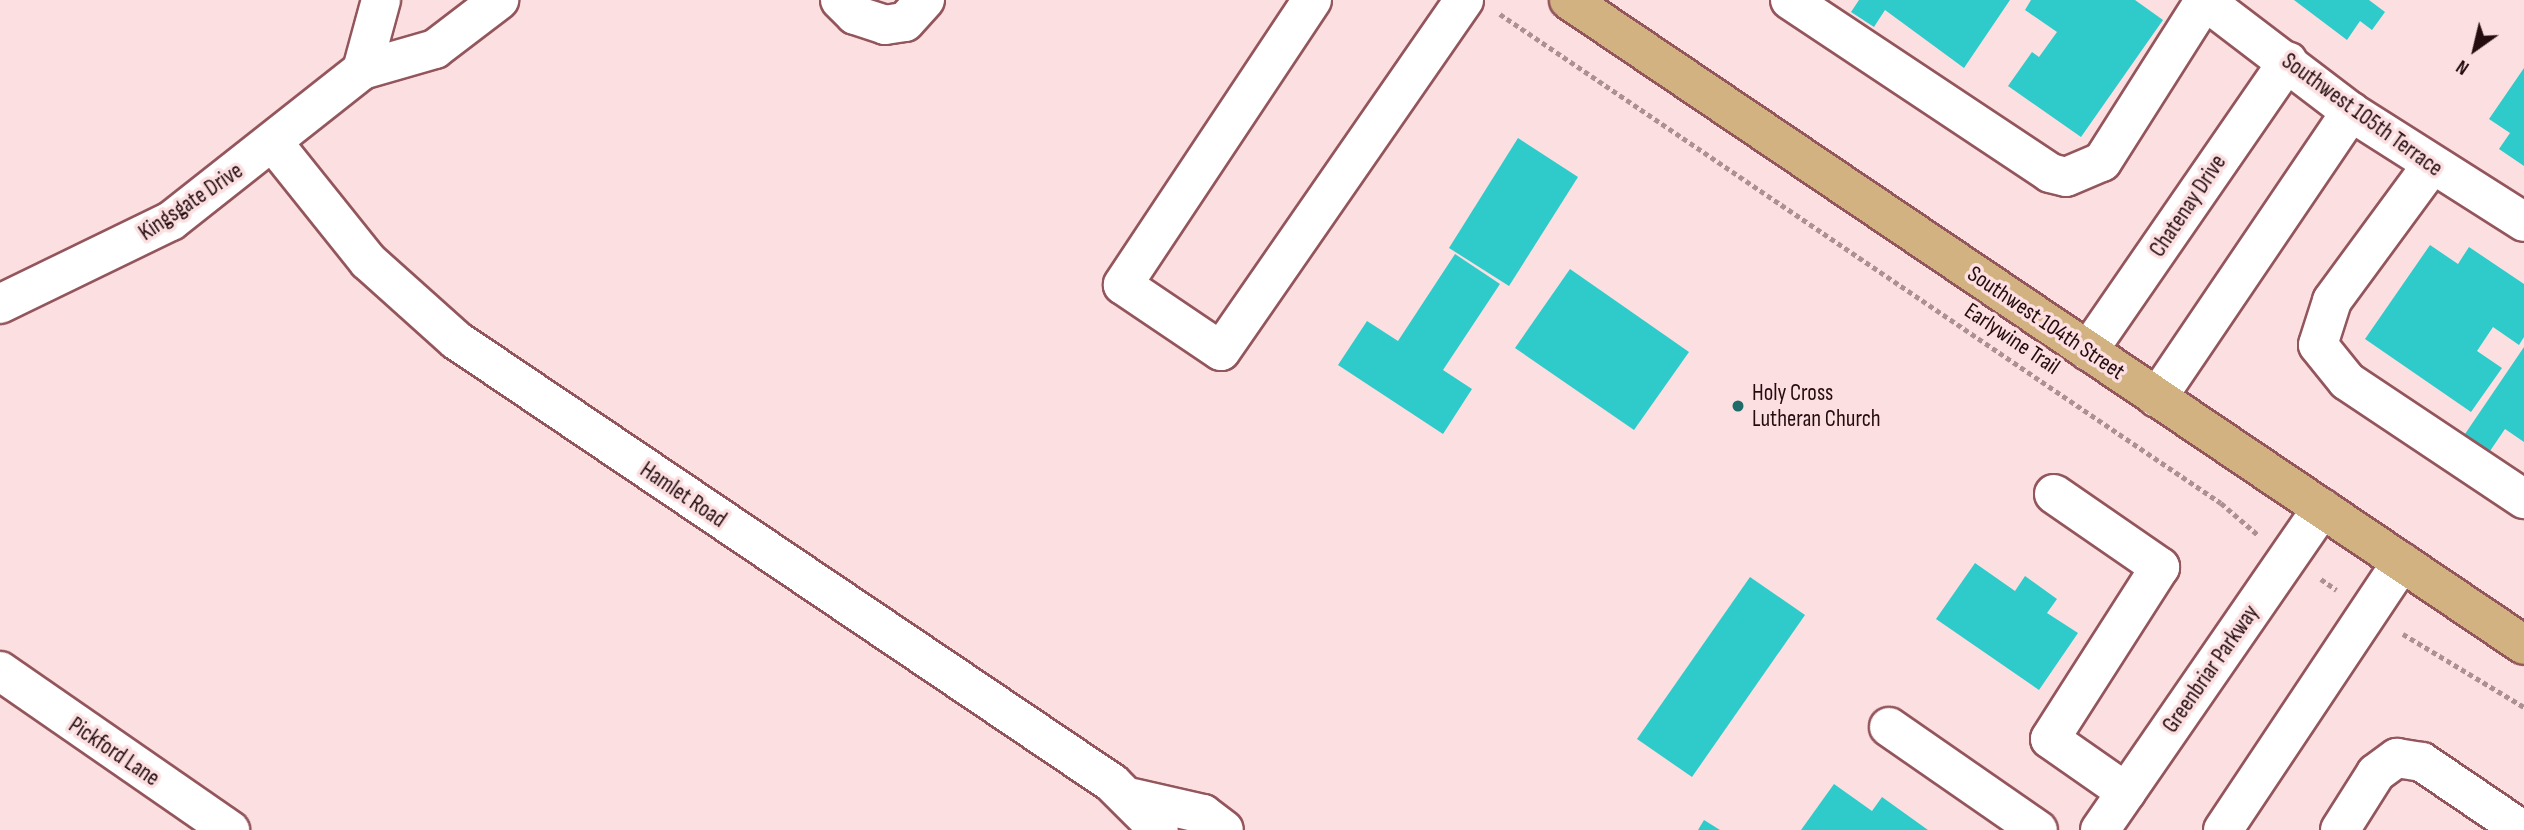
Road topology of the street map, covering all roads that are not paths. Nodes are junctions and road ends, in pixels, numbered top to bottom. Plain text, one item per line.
1 (381, 0) edge
2 (499, 0) edge
3 (840, 0) edge
4 (925, 0) edge
5 (1312, 0) edge
6 (1569, 0) edge
7 (1790, 0) edge
8 (2204, 0) edge
9 (1477, 4) edge
10 (2288, 61) junction
11 (362, 70) junction
12 (2351, 112) junction
13 (275, 145) junction
14 (2431, 166) junction
15 (2524, 222) edge
16 (0, 304) edge
17 (2088, 351) junction
18 (2157, 398) junction
19 (2054, 494) dead end
20 (2524, 499) edge
21 (2322, 508) junction
22 (2402, 562) junction
23 (2524, 645) edge
24 (0, 671) edge
25 (1889, 727) dead end
26 (2126, 792) junction
27 (1133, 797) junction
28 (230, 830) edge
29 (1159, 830) edge
30 (1224, 830) edge
31 (2038, 830) edge
32 (2100, 830) edge
33 (2223, 830) edge
34 (2340, 830) edge
35 (2522, 830) edge

1 - 11 street
2 - 11 street, Kingsgate Drive
3 - 4 street
5 - 9 street
6 - 17 main road, Southwest 104th Street
7 - 8 street
8 - 10 street, Southwest 105th Terrace
10 - 12 street, Southwest 105th Terrace
10 - 17 street, Chatenay Drive
11 - 13 street, Kingsgate Drive
12 - 14 street, Southwest 105th Terrace
12 - 18 street
13 - 16 street, Kingsgate Drive
13 - 27 street, Hamlet Road
14 - 15 street, Southwest 105th Terrace
14 - 20 street
17 - 18 main road, Southwest 104th Street
18 - 21 main road, Southwest 104th Street
19 - 26 street
21 - 22 main road, Southwest 104th Street
21 - 26 street, Greenbriar Parkway
22 - 23 main road, Southwest 104th Street
22 - 33 street
24 - 28 street, Pickford Lane
25 - 31 street
26 - 32 street, Greenbriar Parkway
27 - 29 street, Hamlet Road
27 - 30 street, Hamlet Road
34 - 35 street

